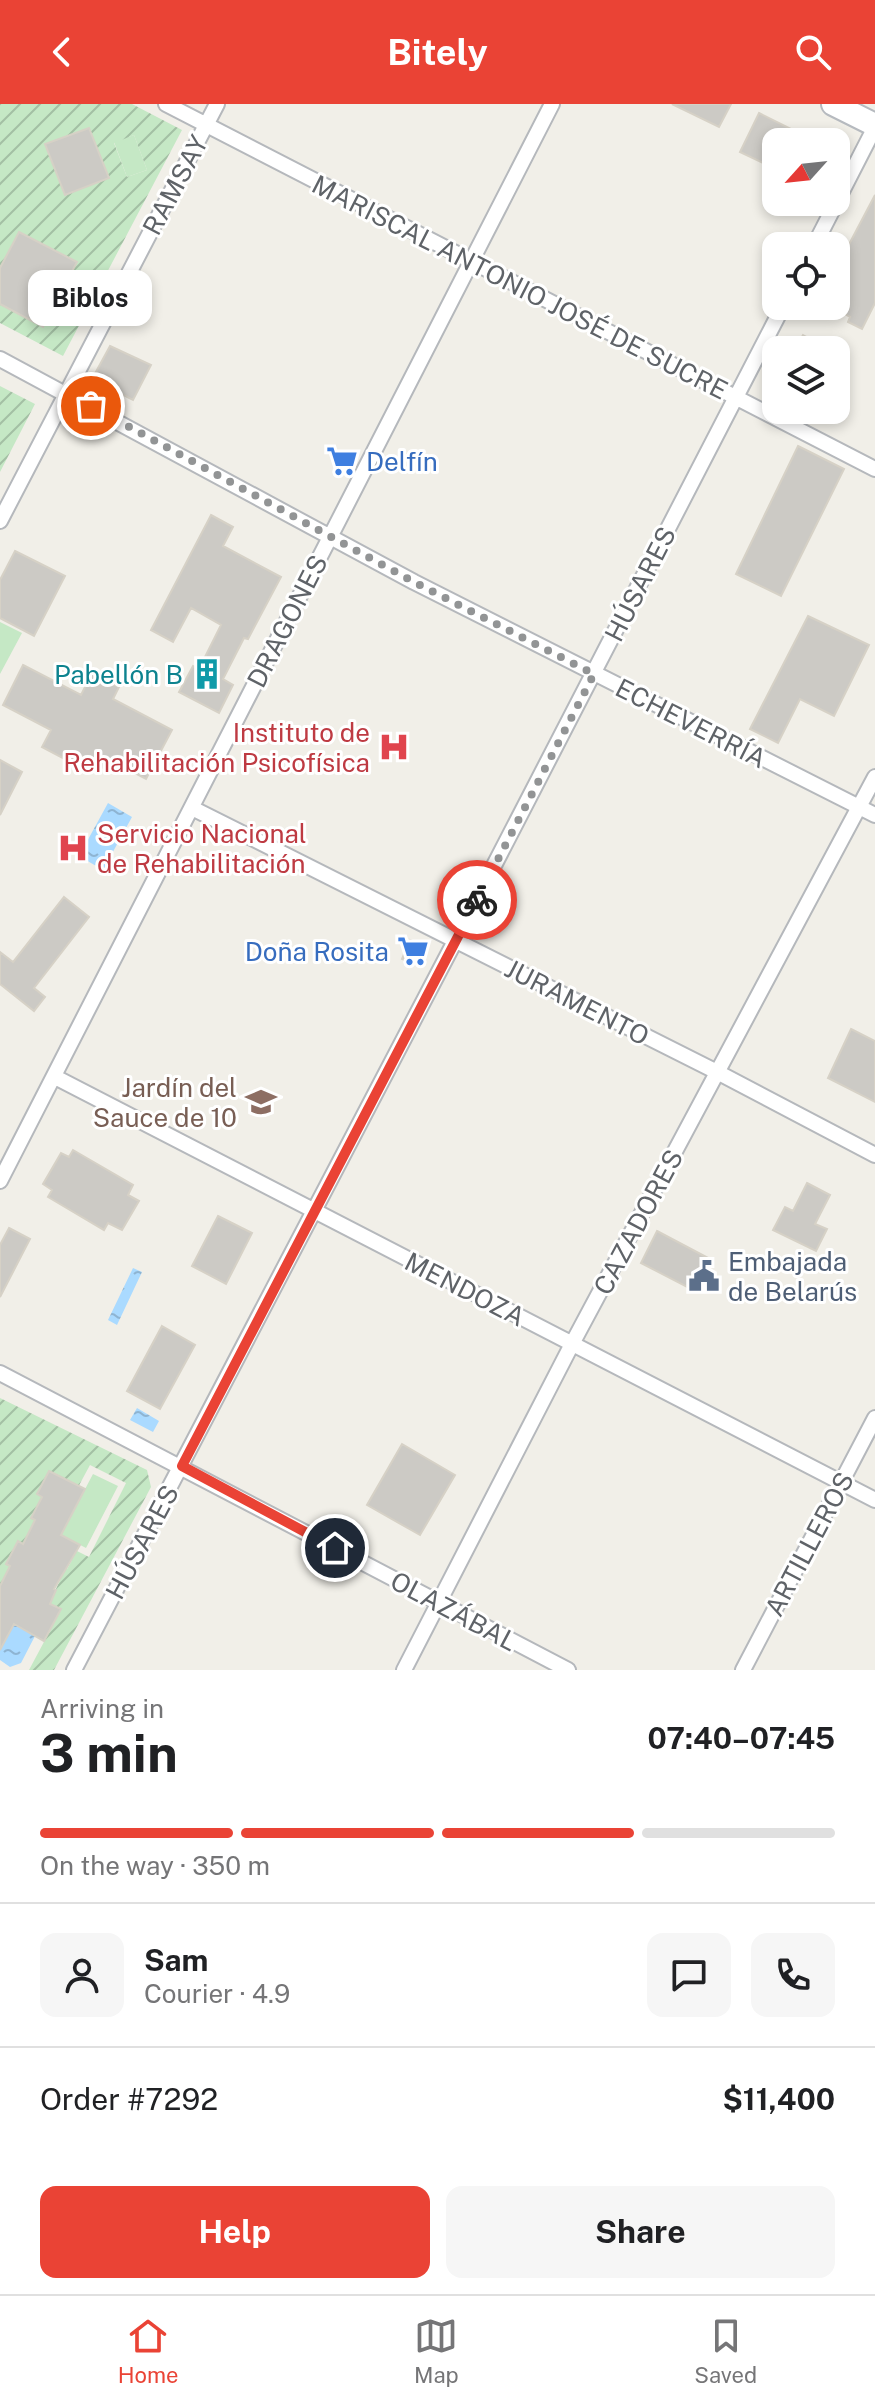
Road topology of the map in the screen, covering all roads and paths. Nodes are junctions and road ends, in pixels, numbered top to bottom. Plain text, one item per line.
1 (166, 104) edge
2 (217, 104) edge
3 (552, 104) edge
4 (833, 104) edge
5 (206, 126) junction
6 (875, 126) edge
7 (821, 232) edge
8 (471, 262) junction
9 (776, 320) edge
10 (0, 359) edge
11 (66, 393) junction
12 (736, 398) junction
13 (875, 469) edge
14 (0, 521) edge
15 (331, 536) junction
16 (594, 674) junction
17 (875, 777) edge
18 (859, 807) junction
19 (192, 808) junction
20 (875, 815) edge
21 (455, 941) junction
22 (719, 1073) junction
23 (55, 1077) junction
24 (875, 1155) edge
25 (0, 1181) edge
26 (313, 1210) junction
27 (572, 1344) junction
28 (0, 1373) edge
29 (875, 1418) edge
30 (182, 1466) junction
31 (841, 1483) junction
32 (875, 1500) edge
33 (438, 1603) junction
34 (74, 1670) edge
35 (404, 1670) edge
36 (568, 1670) edge
37 (743, 1670) edge

1 - 5 street, MARISCAL ANTONIO JOSÉ DE SUCRE
2 - 5 street, RAMSAY
3 - 8 street, DRAGONES
4 - 6 street
5 - 8 street, MARISCAL ANTONIO JOSÉ DE SUCRE
5 - 11 street, RAMSAY
6 - 7 street
8 - 12 street, MARISCAL ANTONIO JOSÉ DE SUCRE
8 - 15 street, DRAGONES
9 - 12 street, HÚSARES
10 - 11 street, ECHEVERRÍA
11 - 14 street, RAMSAY
11 - 15 street, ECHEVERRÍA
12 - 13 street, MARISCAL ANTONIO JOSÉ DE SUCRE
12 - 16 street, HÚSARES
15 - 16 street, ECHEVERRÍA
15 - 19 street, DRAGONES
16 - 18 street, ECHEVERRÍA
16 - 21 street, HÚSARES
17 - 18 street, CAZADORES
18 - 20 street, ECHEVERRÍA
18 - 22 street, CAZADORES
19 - 21 street, JURAMENTO
19 - 23 street, DRAGONES
21 - 22 street, JURAMENTO
21 - 26 street, HÚSARES
22 - 24 street, JURAMENTO
22 - 27 street, CAZADORES
23 - 25 street, DRAGONES
23 - 26 street, MENDOZA
26 - 27 street, MENDOZA
26 - 30 street, HÚSARES
27 - 31 street, MENDOZA
27 - 33 street, CAZADORES
28 - 30 street, OLAZÁBAL
29 - 31 street, ARTILLEROS
30 - 33 street, OLAZÁBAL
30 - 34 street, HÚSARES
31 - 32 street, MENDOZA
31 - 37 street, ARTILLEROS
33 - 35 street, CAZADORES
33 - 36 street, OLAZÁBAL

